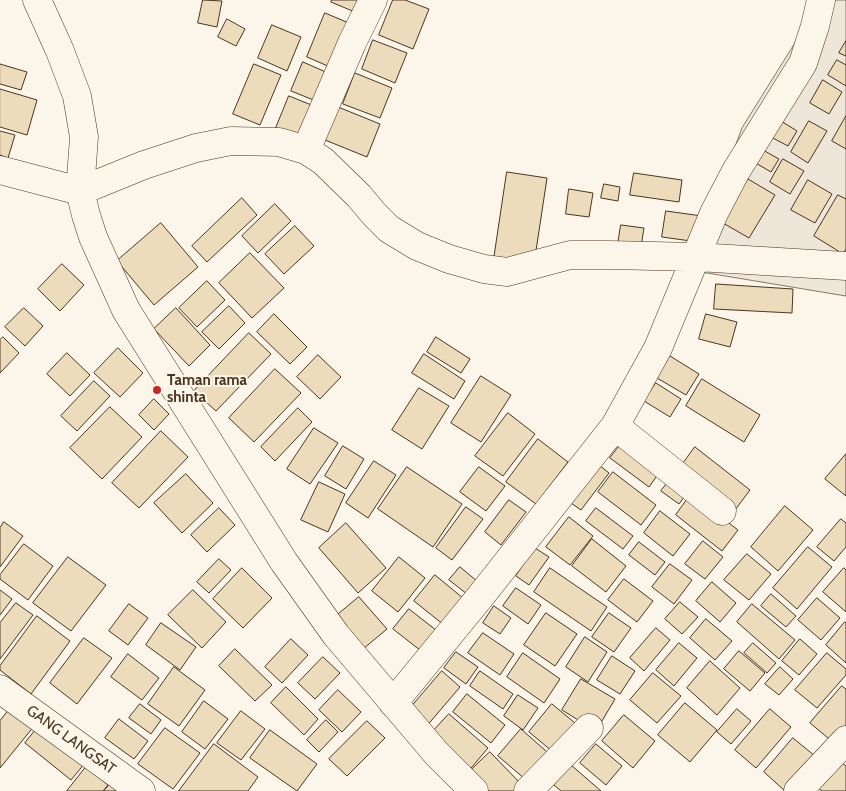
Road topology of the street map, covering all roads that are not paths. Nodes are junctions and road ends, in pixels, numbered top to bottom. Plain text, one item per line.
1 (37, 0) edge
2 (374, 0) edge
3 (821, 0) edge
4 (306, 150) junction
5 (0, 170) edge
6 (80, 191) junction
7 (697, 257) junction
8 (846, 266) edge
9 (615, 426) junction
10 (722, 510) dead end
11 (0, 689) edge
12 (393, 703) junction
13 (589, 728) dead end
14 (846, 740) edge
15 (141, 791) edge
16 (474, 791) edge
17 (528, 791) edge
18 (798, 791) edge

1 - 6 street
2 - 4 street
3 - 7 street
4 - 6 street
4 - 7 street
5 - 6 street
6 - 12 street
7 - 8 street
7 - 9 street
9 - 10 street
9 - 12 street
11 - 15 street, GANG LANGSAT
12 - 16 street
13 - 17 street
14 - 18 street

